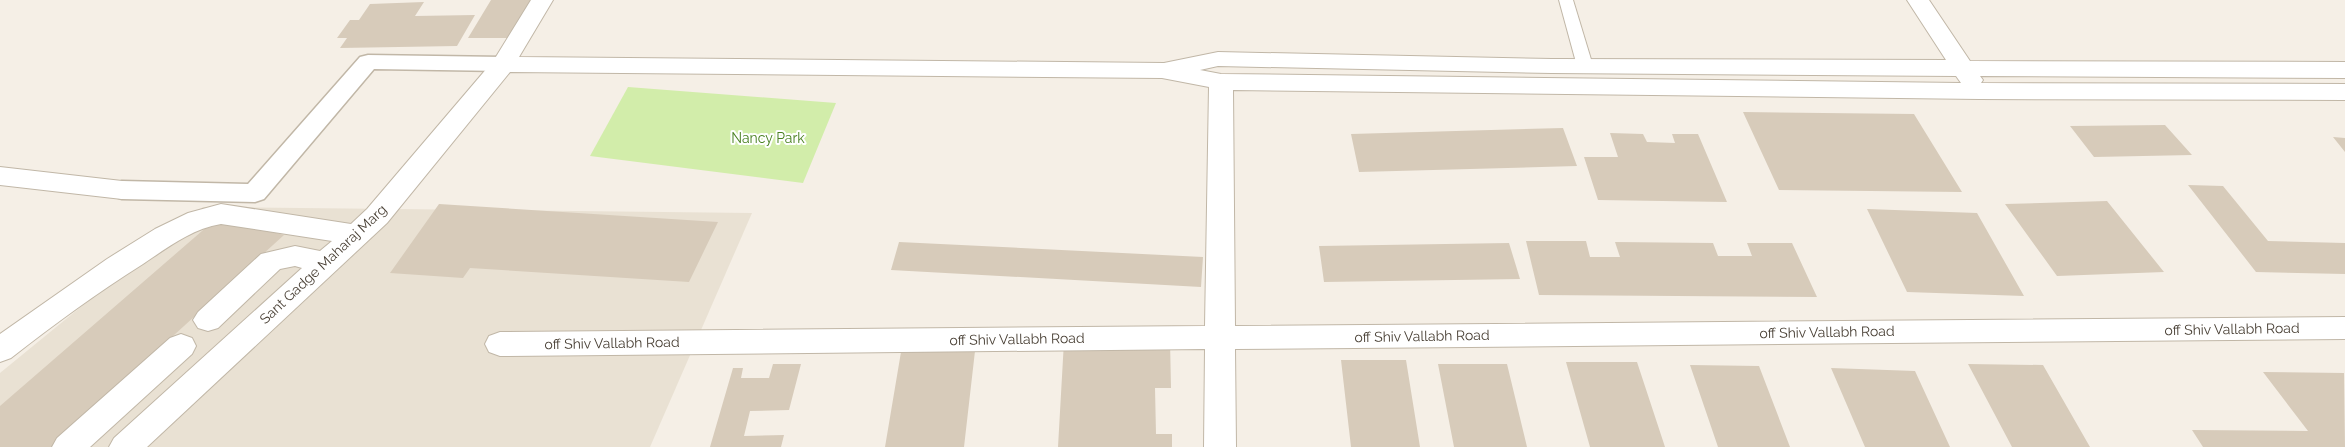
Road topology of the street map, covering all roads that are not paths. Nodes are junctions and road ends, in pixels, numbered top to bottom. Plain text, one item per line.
1 (542, 0) edge
2 (1566, 0) edge
3 (1918, 0) edge
4 (503, 64) junction
5 (1585, 66) junction
6 (1964, 69) junction
7 (1162, 70) junction
8 (2345, 70) edge
9 (1221, 82) junction
10 (1979, 91) junction
11 (2345, 92) edge
12 (0, 176) edge
13 (122, 190) joint
14 (356, 235) junction
15 (326, 263) junction
16 (208, 320) dead end
17 (2345, 328) edge
18 (1220, 338) junction
19 (500, 344) dead end
20 (181, 346) dead end
21 (0, 350) edge
22 (123, 398) junction
23 (167, 408) junction
24 (68, 447) edge
25 (125, 447) edge
26 (1220, 447) edge

1 - 4 street, Sant Gadge Maharaj Marg
2 - 5 lane
3 - 6 street
4 - 7 street
4 - 13 street
4 - 14 street, Sant Gadge Maharaj Marg
5 - 6 street
5 - 7 street
6 - 8 street
6 - 10 street
7 - 9 street
9 - 10 street
9 - 18 street
10 - 11 street
12 - 13 street
14 - 15 street, Sant Gadge Maharaj Marg
14 - 21 street
15 - 16 street
15 - 23 street, Sant Gadge Maharaj Marg
17 - 18 street, off Shiv Vallabh Road
18 - 19 street, off Shiv Vallabh Road
18 - 26 street
20 - 22 street
22 - 23 street
22 - 24 street
23 - 25 street, Sant Gadge Maharaj Marg

